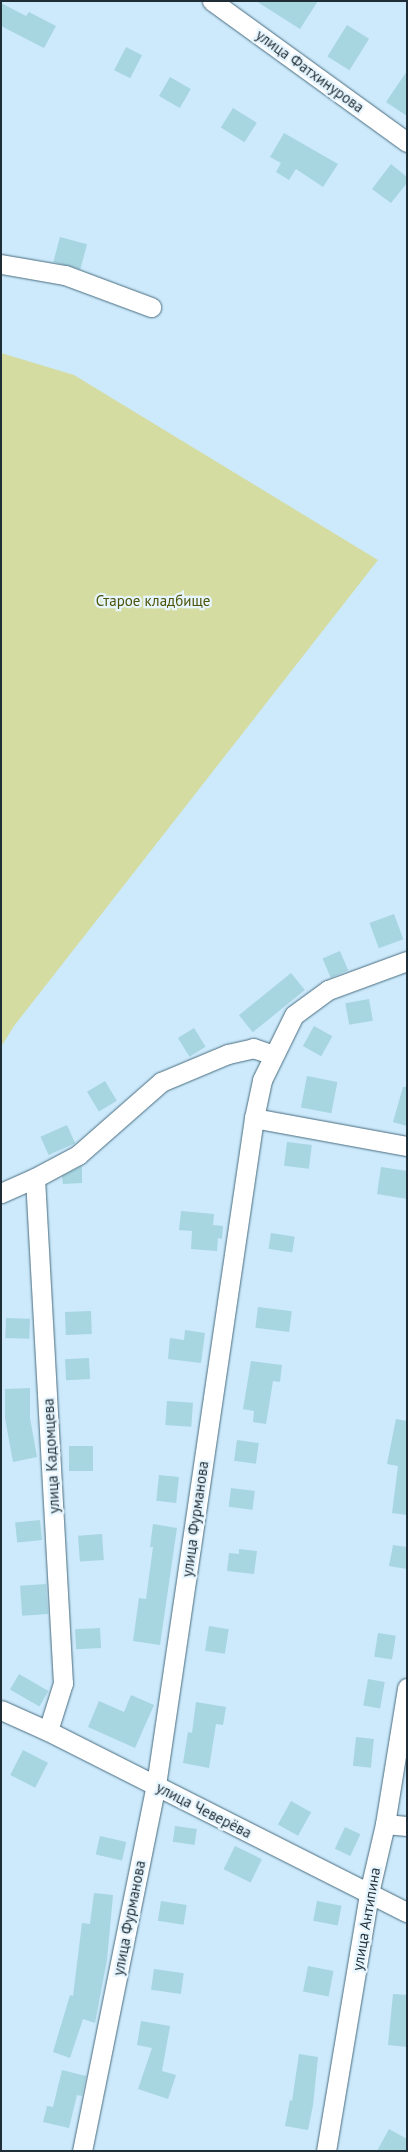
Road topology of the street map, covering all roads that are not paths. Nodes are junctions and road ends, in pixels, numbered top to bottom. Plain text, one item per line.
1 (212, 1) edge
2 (407, 142) edge
3 (1, 264) edge
4 (151, 307) dead end
5 (407, 961) edge
6 (273, 1055) junction
7 (254, 1118) junction
8 (407, 1146) edge
9 (35, 1178) junction
10 (1, 1193) edge
11 (407, 1688) edge
12 (1, 1710) edge
13 (48, 1731) junction
14 (156, 1785) junction
15 (385, 1824) junction
16 (407, 1826) edge
17 (369, 1893) junction
18 (407, 1912) edge
19 (82, 2151) edge
20 (326, 2151) edge

1 - 2 street, улица Фатхинурова
3 - 4 street
5 - 6 street, улица Фурманова
6 - 7 street, улица Фурманова
6 - 9 street
7 - 8 street
7 - 14 street, улица Фурманова
9 - 10 street
9 - 13 street, улица Кадомцева
11 - 15 street, улица Антипина
12 - 13 street, улица Чеверёва
13 - 14 street, улица Чеверёва
14 - 17 street, улица Чеверёва
14 - 19 street, улица Фурманова
15 - 16 street
15 - 17 street, улица Антипина
17 - 18 street, улица Чеверёва
17 - 20 street, улица Антипина

